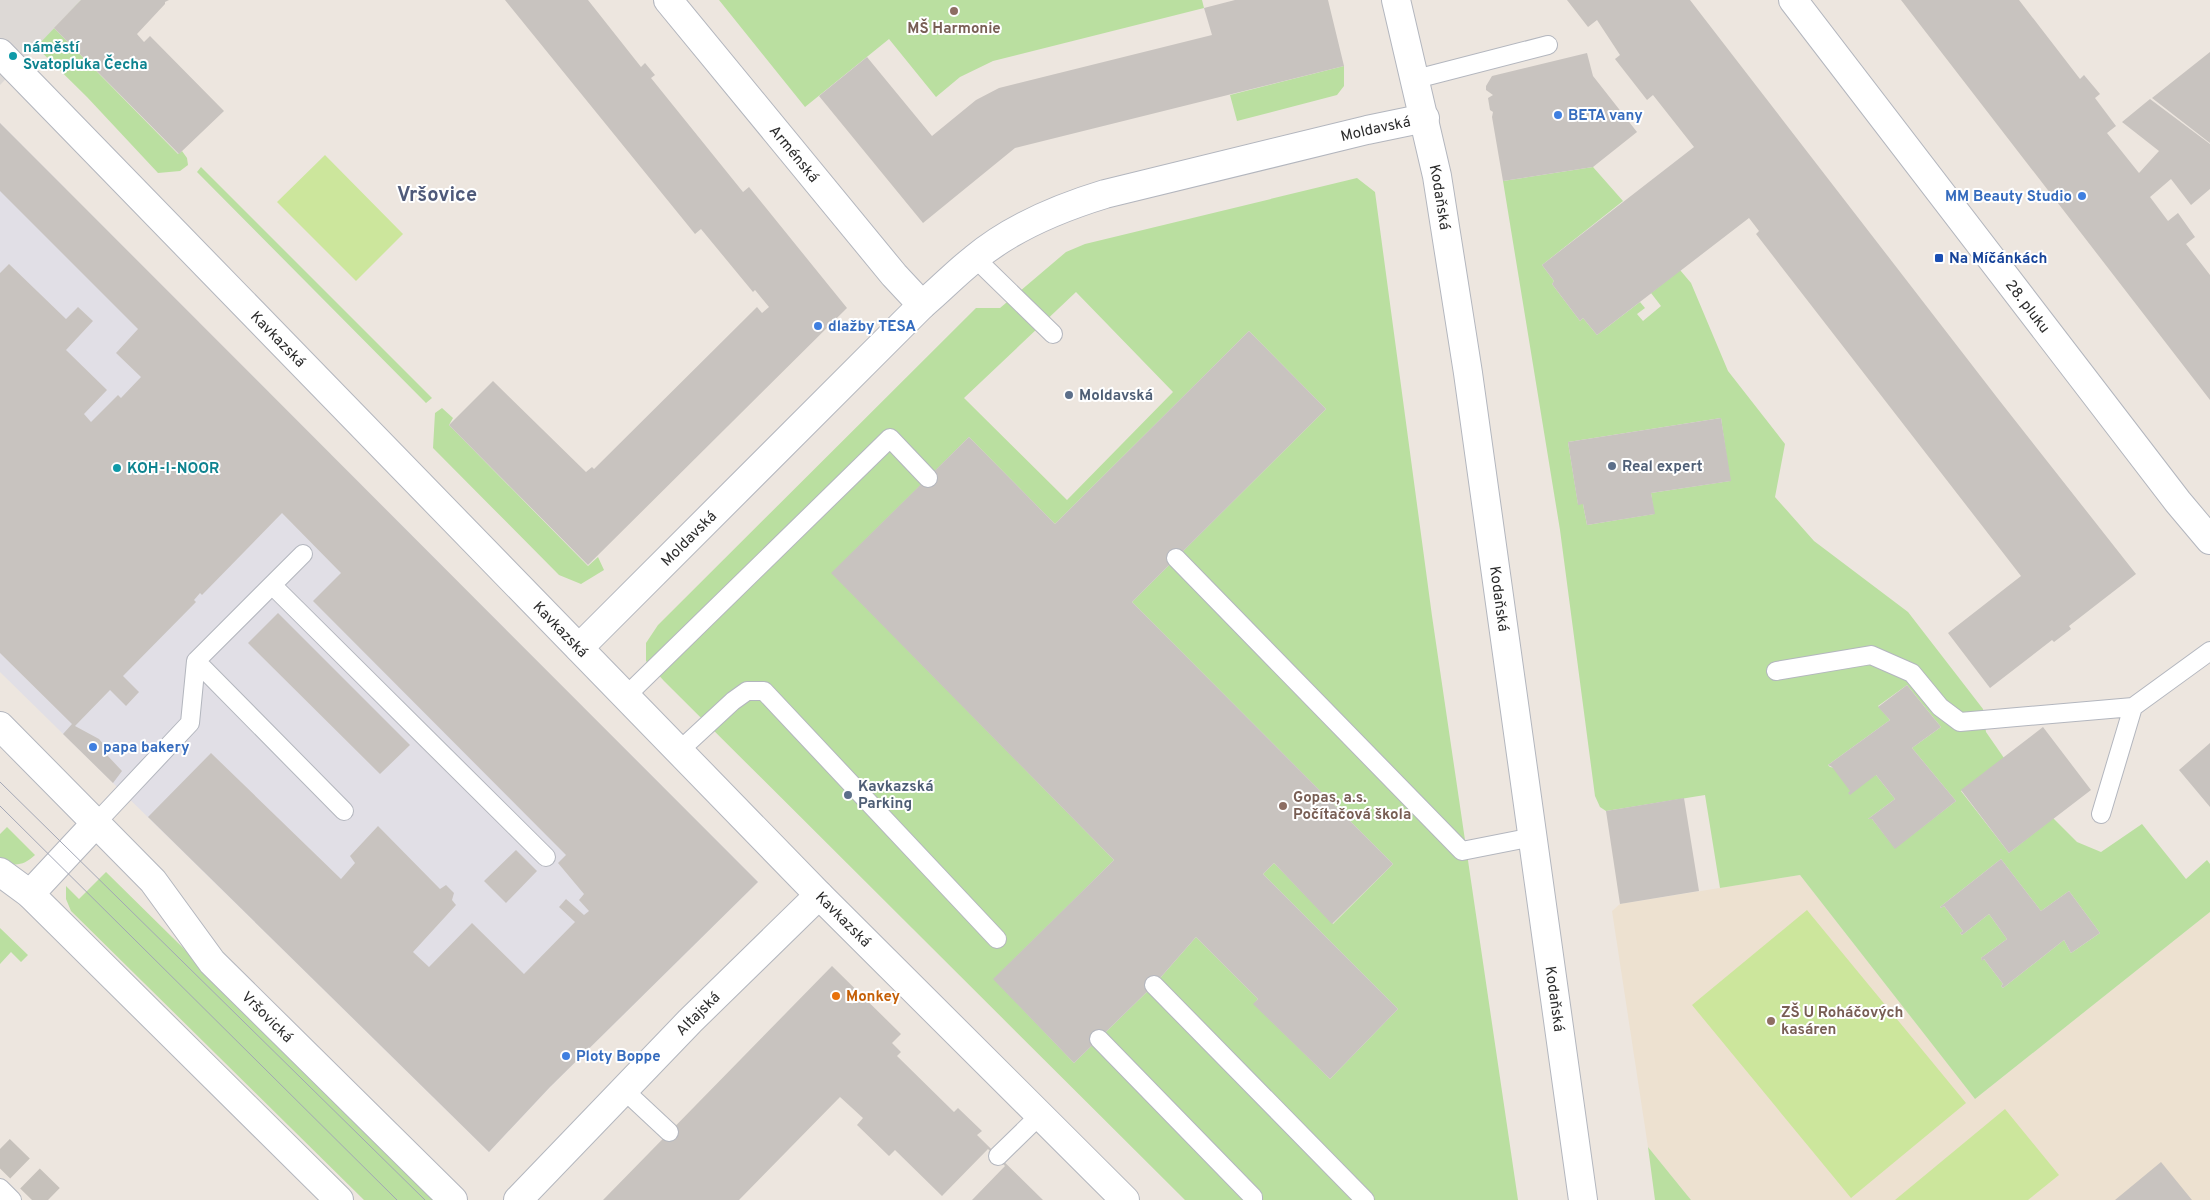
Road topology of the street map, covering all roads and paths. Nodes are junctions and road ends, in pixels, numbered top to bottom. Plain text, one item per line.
1 (668, 0) edge
2 (1396, 0) edge
3 (1793, 0) edge
4 (1548, 45) dead end
5 (0, 53) edge
6 (1416, 79) junction
7 (1425, 118) junction
8 (975, 258) junction
9 (922, 305) junction
10 (1052, 334) dead end
11 (928, 478) dead end
12 (2210, 540) edge
13 (303, 554) dead end
14 (1176, 558) dead end
15 (272, 585) junction
16 (580, 648) junction
17 (2210, 651) edge
18 (196, 661) junction
19 (1776, 671) dead end
20 (626, 696) junction
21 (2133, 707) junction
22 (0, 726) edge
23 (680, 751) junction
24 (344, 811) dead end
25 (2101, 814) dead end
26 (97, 822) junction
27 (1533, 837) junction
28 (546, 857) dead end
29 (0, 872) edge
30 (30, 894) junction
31 (819, 895) junction
32 (997, 939) dead end
33 (1154, 985) dead end
34 (1099, 1039) dead end
35 (624, 1090) junction
36 (1039, 1116) junction
37 (670, 1132) dead end
38 (998, 1156) dead end
39 (0, 1188) edge
40 (12, 1200) edge
41 (338, 1200) edge
42 (453, 1200) edge
43 (518, 1200) edge
44 (1125, 1200) edge
45 (1254, 1200) edge
46 (1365, 1200) edge
47 (1583, 1200) edge

1 - 9 street, Arménská
2 - 6 street, Kodaňská
3 - 12 street, 28. pluku
4 - 6 lane
5 - 16 street, Kavkazská
6 - 7 street, Kodaňská
7 - 8 street, Moldavská
7 - 27 street, Kodaňská
8 - 9 street, Moldavská
8 - 10 lane
9 - 16 street, Moldavská
11 - 20 lane
13 - 15 lane
14 - 27 lane
15 - 18 lane
15 - 28 lane
16 - 20 street, Kavkazská
17 - 21 lane
18 - 24 lane
18 - 26 lane
19 - 21 lane
20 - 23 street, Kavkazská
21 - 25 lane
22 - 26 street, Vršovická
23 - 31 street, Kavkazská
23 - 32 lane
26 - 30 street
26 - 42 street, Vršovická
27 - 47 street, Kodaňská
29 - 30 street
30 - 41 street
31 - 35 street, Altajská
31 - 36 street, Kavkazská
33 - 46 lane
34 - 45 lane
35 - 37 lane
35 - 43 street, Altajská
36 - 38 lane
36 - 44 street, Kavkazská
39 - 40 lane

